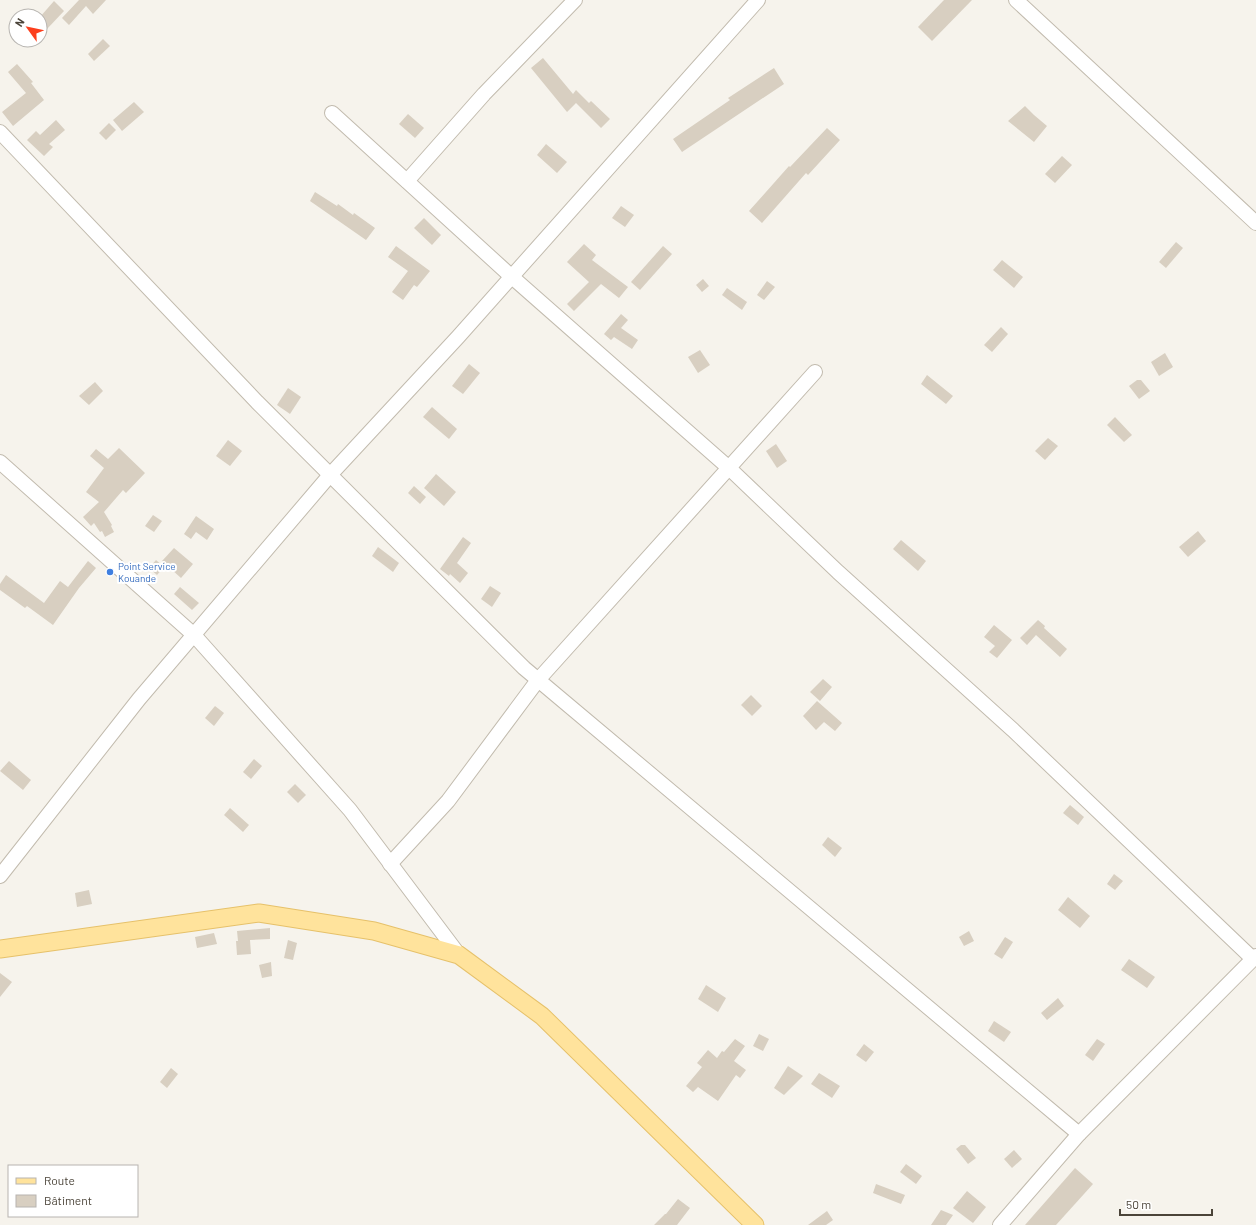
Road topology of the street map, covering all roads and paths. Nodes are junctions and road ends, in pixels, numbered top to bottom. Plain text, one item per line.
1 (575, 0) edge
2 (758, 0) edge
3 (1016, 0) edge
4 (332, 113) dead end
5 (0, 132) edge
6 (407, 181) junction
7 (1256, 223) edge
8 (512, 276) junction
9 (816, 372) dead end
10 (0, 462) edge
11 (729, 468) junction
12 (330, 475) junction
13 (194, 635) junction
14 (538, 680) junction
15 (390, 864) junction
16 (0, 876) edge
17 (0, 948) edge
18 (459, 955) junction
19 (1255, 958) edge
20 (1079, 1134) junction
21 (755, 1225) edge
22 (1000, 1225) edge

1 - 6 street
2 - 8 street
3 - 7 street
4 - 6 street
5 - 12 street
6 - 8 street
8 - 11 street
8 - 12 street
9 - 11 street
10 - 13 street
11 - 14 street
11 - 19 street
12 - 13 street
12 - 14 street
13 - 15 street
13 - 16 street
14 - 15 street
14 - 20 street
15 - 18 street
17 - 18 main road
18 - 21 main road
19 - 20 street
20 - 22 street

